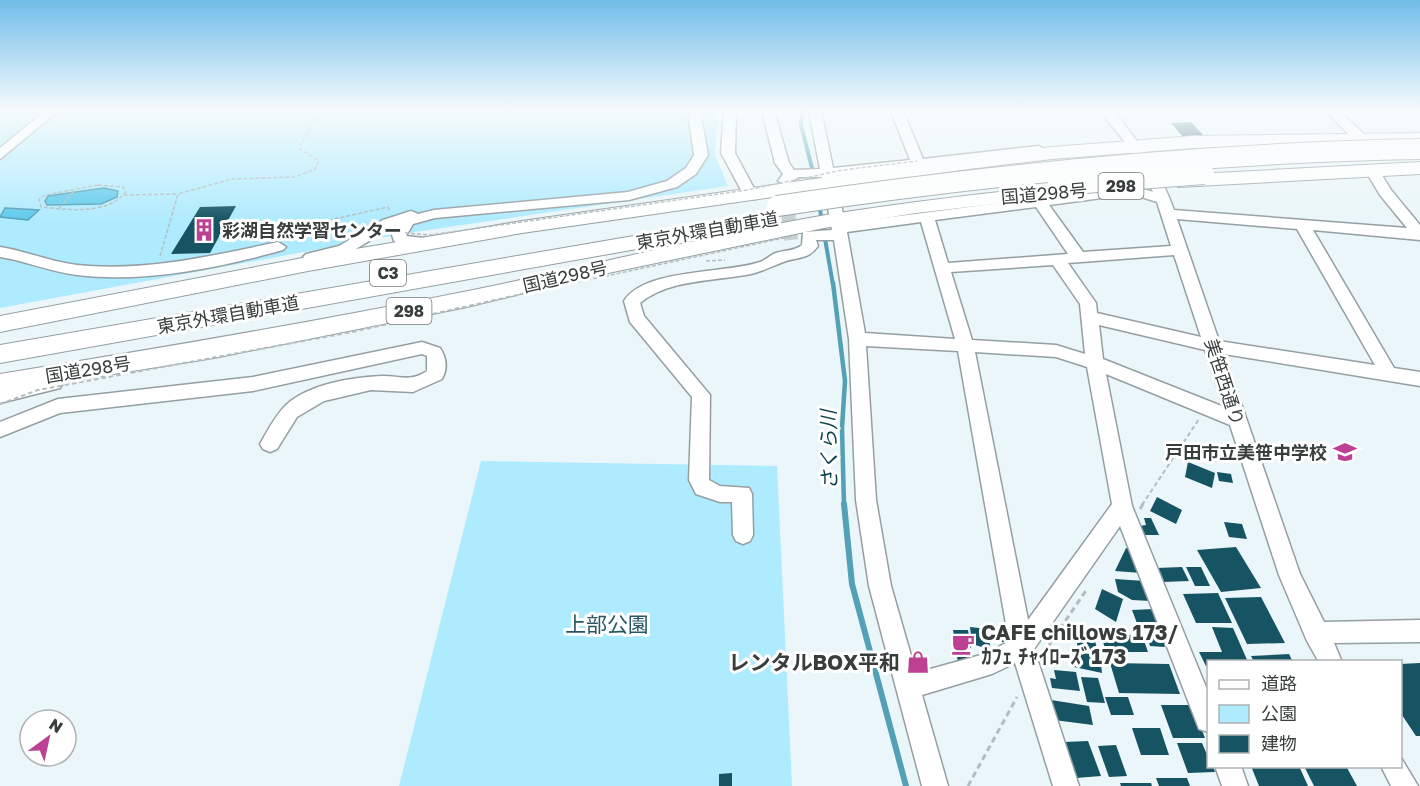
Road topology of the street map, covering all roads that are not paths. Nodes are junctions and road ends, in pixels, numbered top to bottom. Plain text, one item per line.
1 (702, 148) edge
2 (727, 148) edge
3 (778, 148) edge
4 (813, 148) edge
5 (912, 148) edge
6 (1107, 148) edge
7 (1136, 148) edge
8 (1189, 148) edge
9 (1420, 149) edge
10 (1052, 153) junction
11 (1420, 157) edge
12 (917, 161) junction
13 (1420, 166) edge
14 (1371, 170) junction
15 (812, 179) junction
16 (913, 184) junction
17 (749, 193) junction
18 (1162, 198) junction
19 (717, 201) junction
20 (883, 201) junction
21 (1039, 201) junction
22 (434, 214) junction
23 (926, 215) junction
24 (1303, 226) junction
25 (828, 227) junction
26 (1420, 234) edge
27 (792, 238) tunnel mouth
28 (433, 242) junction
29 (278, 247) road end
30 (1180, 250) junction
31 (0, 252) edge
32 (1078, 257) junction
33 (778, 258) junction
34 (1056, 258) junction
35 (943, 268) junction
36 (589, 270) junction
37 (199, 285) junction
38 (1089, 317) junction
39 (0, 324) edge
40 (857, 339) junction
41 (0, 340) edge
42 (965, 345) junction
43 (1213, 346) junction
44 (214, 349) junction
45 (0, 354) edge
46 (1095, 363) junction
47 (0, 364) edge
48 (1389, 375) junction
49 (1420, 379) edge
50 (0, 383) edge
51 (0, 396) edge
52 (1237, 420) junction
53 (0, 430) edge
54 (270, 444) dead end
55 (1126, 515) junction
56 (743, 535) dead end
57 (1420, 631) edge
58 (1315, 633) junction
59 (1022, 646) junction
60 (1330, 660) edge
61 (908, 687) junction
62 (1207, 715) edge
63 (1229, 768) edge
64 (1394, 768) edge
65 (935, 786) edge
66 (1066, 786) edge
67 (1235, 786) edge
68 (1405, 786) edge

1 - 22 street
2 - 17 street
3 - 15 street
4 - 15 street
5 - 12 street
6 - 10 highway, 国道298号 / 298
7 - 18 street, 美笹西通り
8 - 16 highway, bridge
9 - 16 highway, 東京外環自動車道 / C3, bridge
10 - 12 street
10 - 15 highway, 国道298号 / 298
11 - 20 highway, 東京外環自動車道 / C3
12 - 15 street
13 - 14 highway, 国道298号 / 298
13 - 20 highway, bridge
14 - 18 highway, 国道298号 / 298
14 - 26 street
15 - 17 highway, 国道298号 / 298
15 - 25 street
16 - 41 highway, 東京外環自動車道 / C3, bridge
17 - 19 highway, 国道298号 / 298
18 - 21 street
18 - 24 street
18 - 25 highway, 国道298号 / 298
18 - 30 street, 美笹西通り
19 - 28 highway, 国道298号 / 298
19 - 41 highway
20 - 45 highway, 東京外環自動車道 / C3
21 - 23 street
21 - 32 street
22 - 28 street
22 - 37 street
23 - 25 street
23 - 35 street
24 - 26 street
24 - 48 street
25 - 33 street
25 - 36 highway, 国道298号 / 298
25 - 40 street
27 - 33 street
28 - 37 highway, 国道298号 / 298
29 - 31 street
30 - 32 street
30 - 43 street, 美笹西通り
32 - 34 street
33 - 56 street
34 - 35 street
34 - 38 street
35 - 42 street
36 - 44 highway, 国道298号 / 298
36 - 47 highway
37 - 39 highway, 国道298号 / 298
38 - 43 street
38 - 46 street
40 - 42 street
40 - 61 street
42 - 46 street
42 - 59 street
43 - 48 street
43 - 52 street, 美笹西通り
44 - 50 highway, 国道298号 / 298
44 - 51 street
46 - 52 street
46 - 55 street
48 - 49 street
52 - 58 street, 美笹西通り
53 - 54 street
55 - 59 street
55 - 62 street
57 - 58 street
58 - 60 street, 美笹西通り
59 - 61 street
59 - 66 street
61 - 65 street
63 - 67 street
64 - 68 street

